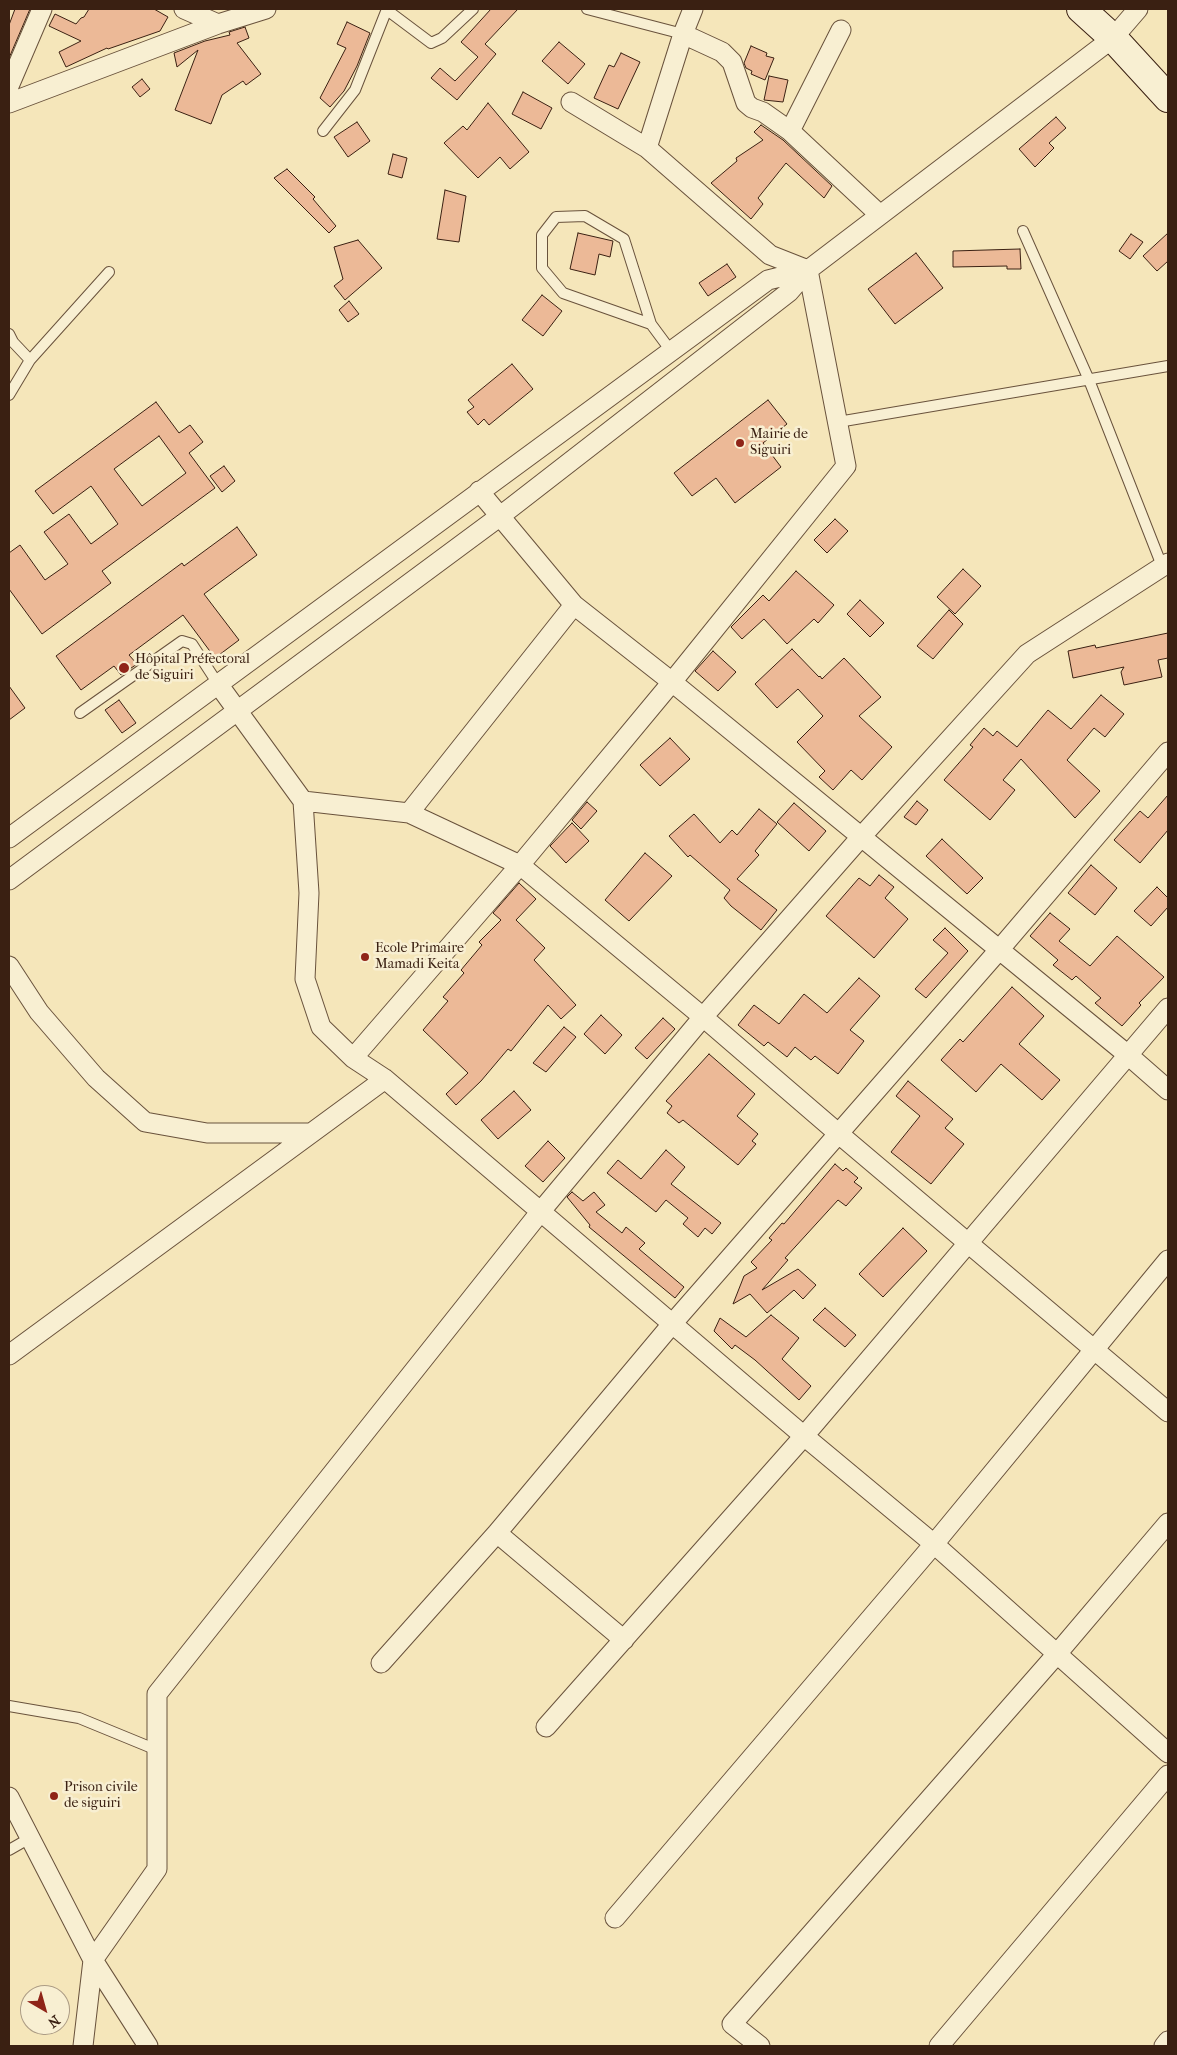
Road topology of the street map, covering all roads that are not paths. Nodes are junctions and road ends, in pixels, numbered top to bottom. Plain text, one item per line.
1 (42, 9) edge
2 (184, 9) edge
3 (266, 9) edge
4 (473, 9) edge
5 (586, 9) edge
6 (693, 9) edge
7 (1081, 9) edge
8 (1138, 9) edge
9 (387, 10) edge
10 (218, 24) junction
11 (841, 30) dead end
12 (683, 34) junction
13 (1113, 38) junction
14 (9, 86) edge
15 (1168, 98) edge
16 (571, 102) dead end
17 (9, 103) edge
18 (323, 131) dead end
19 (790, 131) junction
20 (647, 148) junction
21 (880, 215) junction
22 (1023, 231) dead end
23 (808, 270) junction
24 (109, 272) dead end
25 (651, 324) junction
26 (9, 334) edge
27 (671, 351) junction
28 (30, 360) junction
29 (1168, 366) edge
30 (1089, 380) junction
31 (9, 395) edge
32 (838, 422) junction
33 (479, 491) junction
34 (499, 518) junction
35 (1165, 565) edge
36 (574, 606) junction
37 (672, 682) junction
38 (218, 684) junction
39 (238, 711) junction
40 (80, 713) dead end
41 (1168, 752) edge
42 (303, 801) junction
43 (409, 813) junction
44 (861, 837) junction
45 (9, 838) edge
46 (520, 865) junction
47 (9, 880) edge
48 (999, 950) junction
49 (9, 966) edge
50 (1168, 1008) edge
51 (703, 1017) junction
52 (1128, 1055) junction
53 (353, 1058) junction
54 (385, 1079) junction
55 (1168, 1090) edge
56 (311, 1133) junction
57 (839, 1134) junction
58 (541, 1211) junction
59 (969, 1243) junction
60 (1168, 1260) edge
61 (672, 1324) junction
62 (1093, 1350) junction
63 (9, 1355) edge
64 (1168, 1412) edge
65 (804, 1436) junction
66 (1168, 1523) edge
67 (497, 1533) junction
68 (934, 1544) junction
69 (624, 1640) junction
70 (1056, 1654) junction
71 (381, 1662) dead end
72 (9, 1706) edge
73 (546, 1727) dead end
74 (157, 1750) junction
75 (1168, 1754) edge
76 (1168, 1775) edge
77 (9, 1797) edge
78 (30, 1838) junction
79 (9, 1850) edge
80 (615, 1918) dead end
81 (93, 1960) junction
82 (1168, 2041) edge
83 (82, 2046) edge
84 (148, 2046) edge
85 (760, 2046) edge
86 (939, 2046) edge
87 (1164, 2046) edge

1 - 14 street
2 - 10 street
3 - 10 street
4 - 9 lane
5 - 12 lane
6 - 12 street
7 - 13 street
8 - 13 street
9 - 18 lane
10 - 17 street
11 - 19 street
12 - 19 street
12 - 20 street
13 - 15 street
13 - 21 street
16 - 20 street
19 - 21 street
20 - 23 street
21 - 23 street
22 - 30 lane
23 - 27 street
23 - 32 street
23 - 34 street
24 - 28 lane
25 - 25 lane
25 - 27 lane
26 - 28 lane
27 - 33 street
28 - 31 lane
29 - 30 lane
30 - 32 lane
30 - 35 lane
32 - 37 street
33 - 34 street
33 - 38 street
34 - 36 street
34 - 39 street
35 - 44 street
36 - 37 street
36 - 43 street
37 - 44 street
37 - 46 street
38 - 39 street
38 - 40 lane
38 - 45 street
39 - 42 street
39 - 47 street
41 - 48 street
42 - 43 street
42 - 53 street
43 - 46 street
44 - 48 street
44 - 51 street
46 - 51 street
46 - 53 street
48 - 52 street
48 - 57 street
49 - 56 street
50 - 52 street
51 - 57 street
51 - 58 street
52 - 55 street
52 - 59 street
53 - 54 street
54 - 56 street
54 - 58 street
56 - 63 street
57 - 59 street
57 - 61 street
58 - 61 street
58 - 74 street
59 - 62 street
59 - 65 street
60 - 62 street
61 - 65 street
61 - 67 street
62 - 64 street
62 - 68 street
65 - 68 street
65 - 69 street
66 - 70 street
67 - 69 street
67 - 71 street
68 - 70 street
68 - 80 street
69 - 73 street
70 - 75 street
70 - 85 street
72 - 74 lane
74 - 81 street
76 - 86 street
77 - 78 street
78 - 79 lane
78 - 81 street
81 - 83 street
81 - 84 street
82 - 87 street

